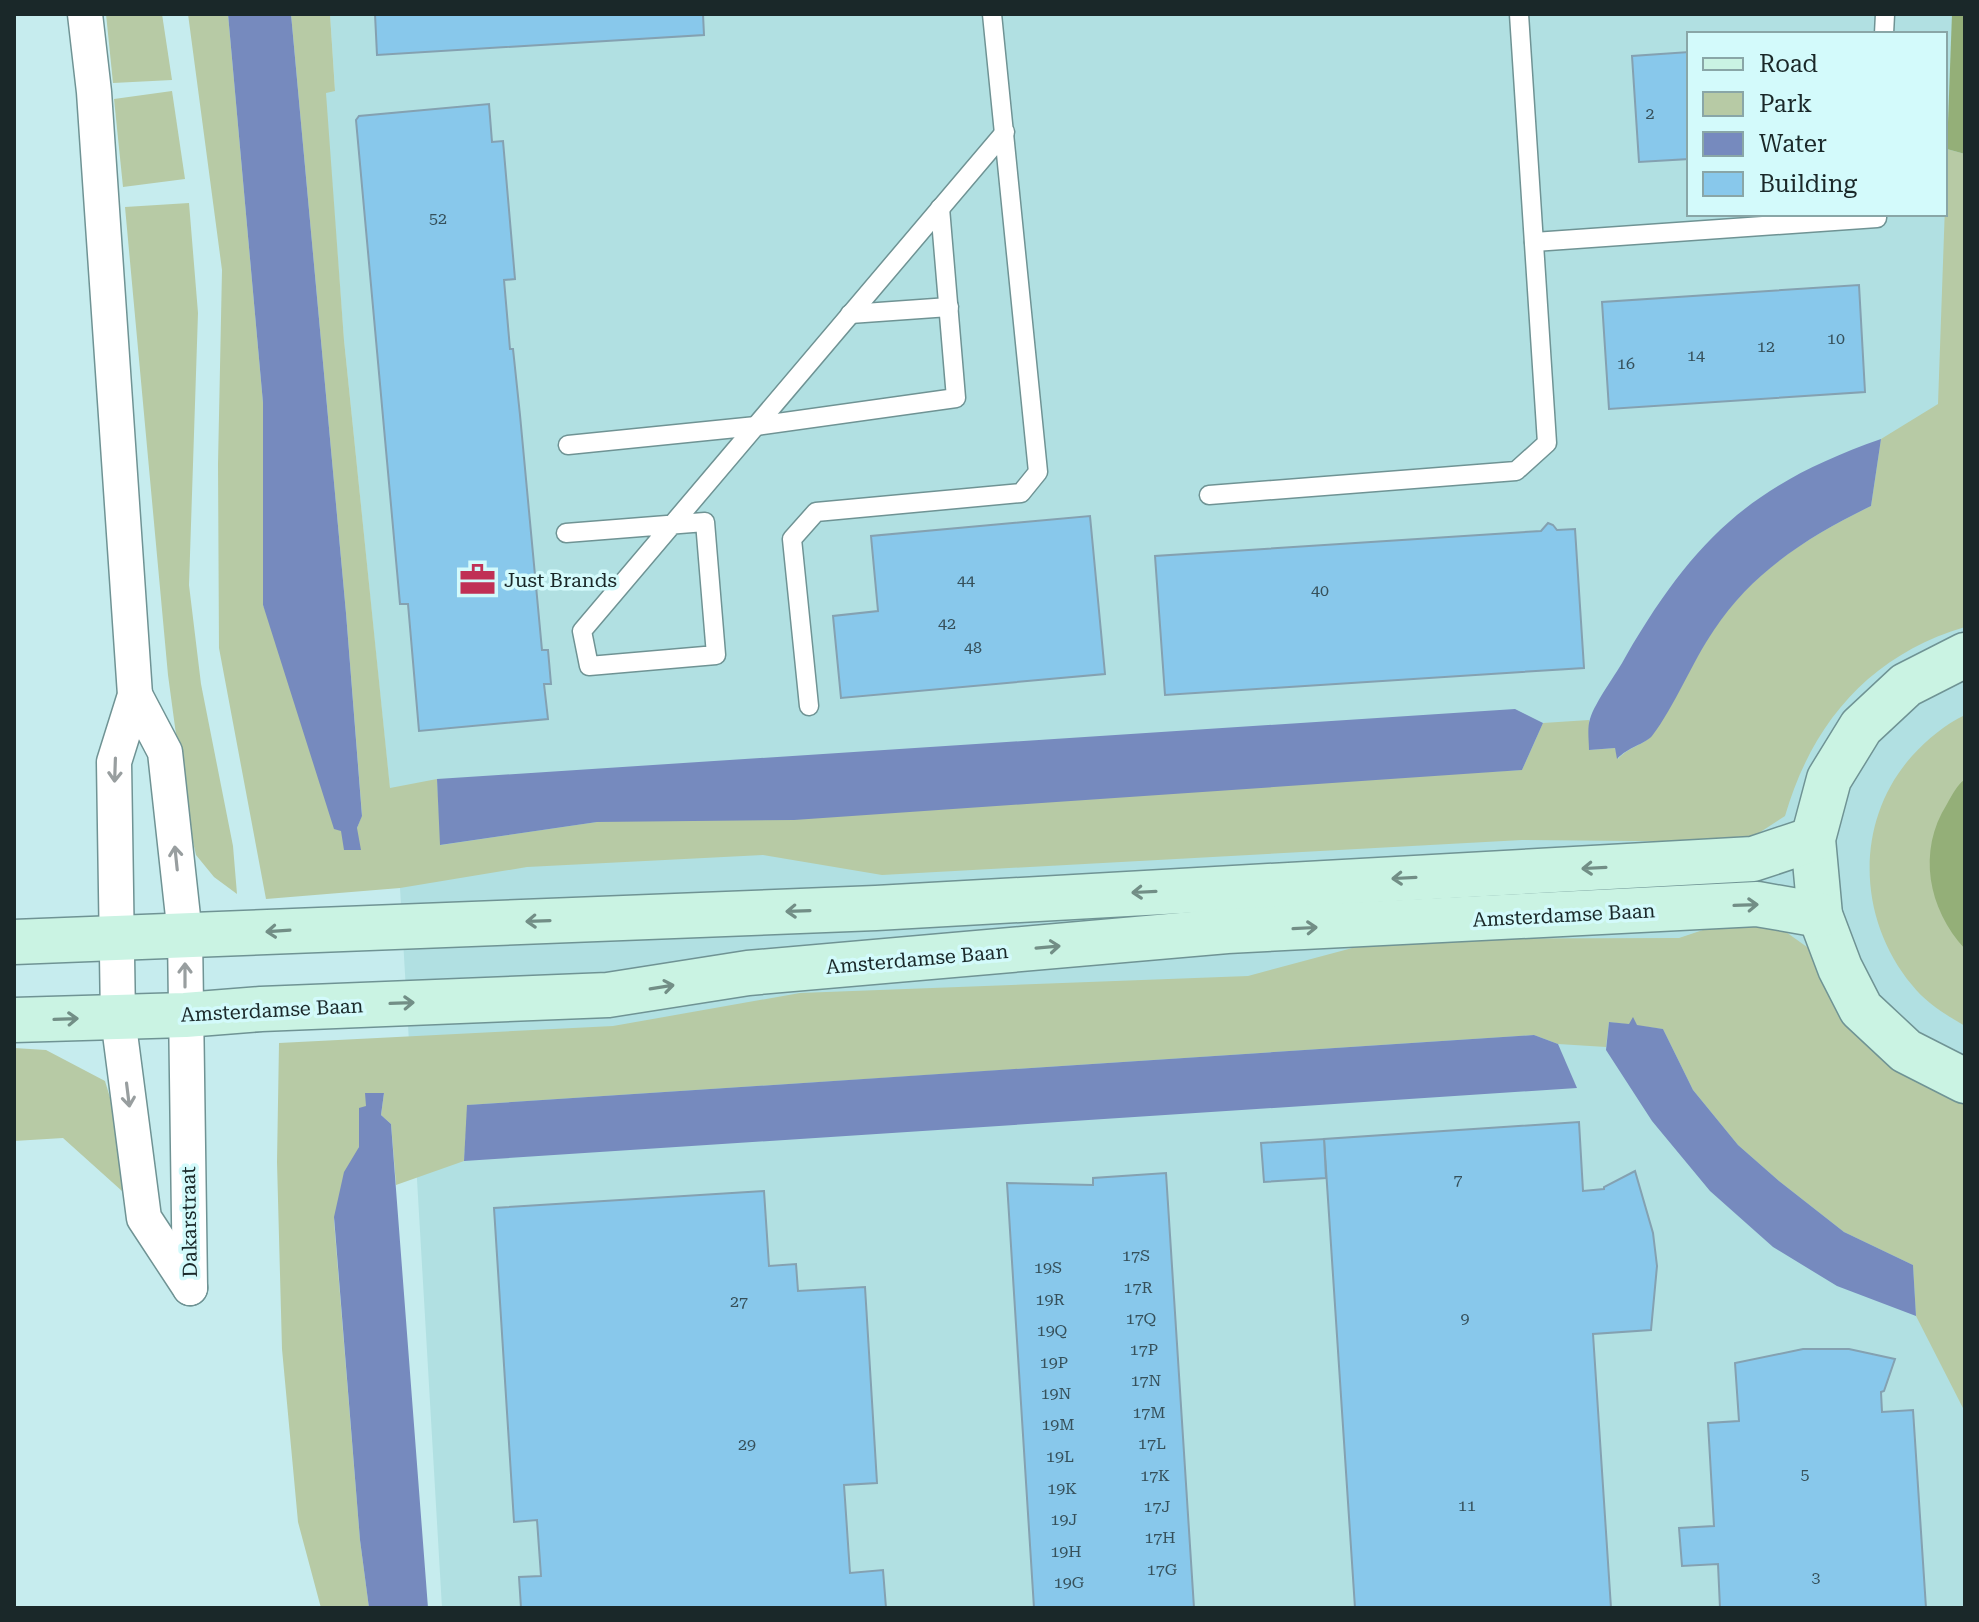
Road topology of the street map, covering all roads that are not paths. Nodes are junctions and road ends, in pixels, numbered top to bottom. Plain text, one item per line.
1 (85, 14) edge
2 (992, 14) edge
3 (1519, 14) edge
4 (1005, 132) junction
5 (940, 208) junction
6 (1877, 216) edge
7 (1534, 242) junction
8 (949, 307) junction
9 (850, 314) junction
10 (756, 426) junction
11 (568, 445) dead end
12 (1209, 495) dead end
13 (672, 525) junction
14 (566, 533) dead end
15 (1965, 655) edge
16 (135, 695) junction
17 (809, 706) dead end
18 (1813, 839) junction
19 (1820, 915) junction
20 (185, 935) junction
21 (117, 938) junction
22 (14, 942) edge
23 (185, 1015) junction
24 (118, 1018) junction
25 (14, 1020) edge
26 (1965, 1081) edge

1 - 16 street
2 - 4 lane
3 - 7 lane
4 - 5 lane
4 - 17 lane
5 - 8 lane
5 - 9 lane
6 - 7 lane
7 - 12 lane
8 - 9 lane
8 - 10 lane
9 - 10 lane
10 - 11 lane
10 - 13 lane
13 - 13 lane
13 - 14 lane
15 - 18 main road
20 -> 16 street
16 -> 21 street
18 - 19 main road
18 -> 20 main road
23 -> 19 main road, Amsterdamse Baan
19 - 26 main road
20 - 21 main road
23 -> 20 street
21 - 22 main road
21 - 24 street
23 - 24 main road, Amsterdamse Baan
24 -> 23 street, Dakarstraat
25 -> 24 main road, Amsterdamse Baan

